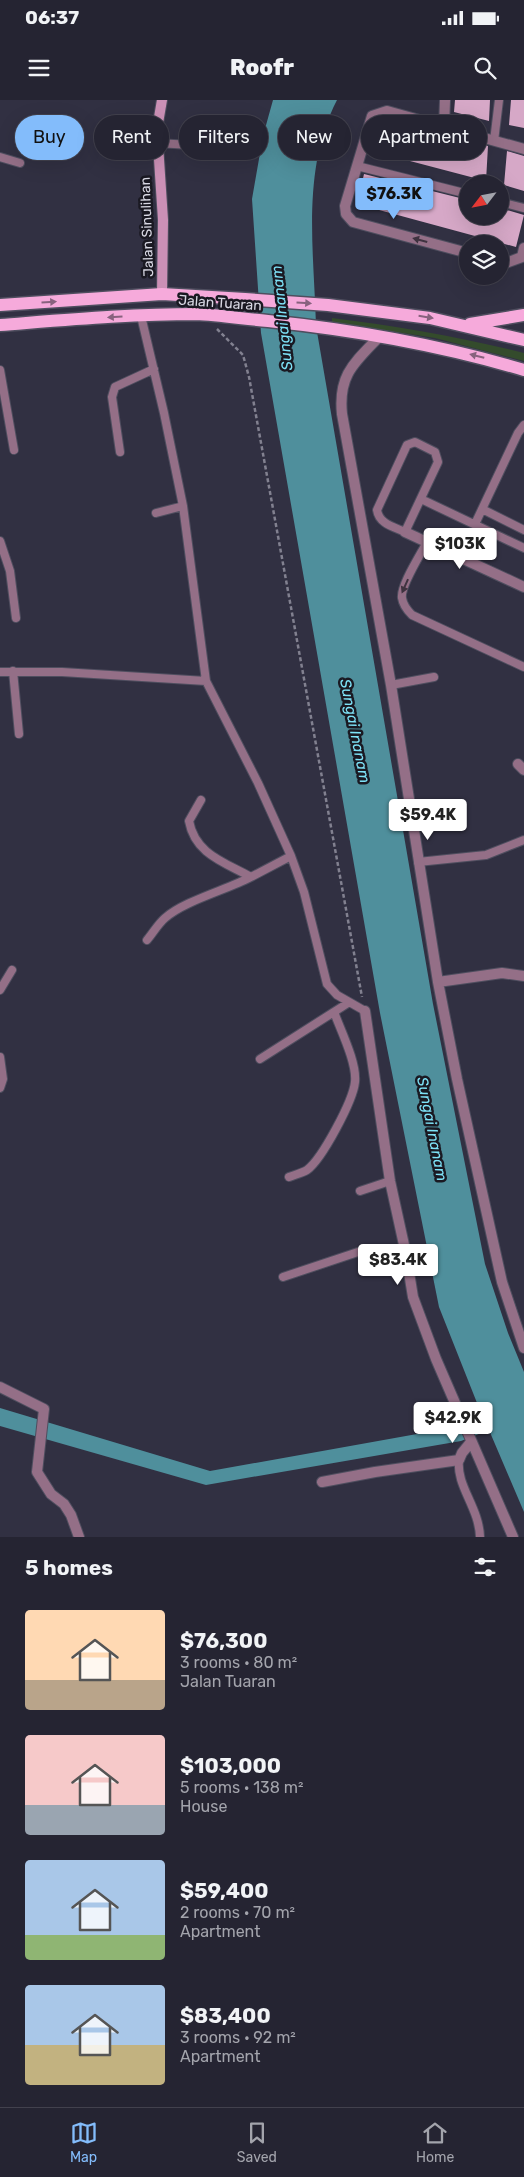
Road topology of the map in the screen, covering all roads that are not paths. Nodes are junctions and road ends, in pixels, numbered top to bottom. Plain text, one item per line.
1 (162, 100) edge
2 (445, 100) edge
3 (499, 100) edge
4 (159, 115) edge
5 (375, 115) edge
6 (400, 115) edge
7 (444, 115) edge
8 (487, 139) edge
9 (494, 141) junction
10 (524, 149) edge
11 (361, 153) edge
12 (0, 157) edge
13 (158, 160) edge
14 (20, 164) dead end
15 (357, 166) junction
16 (459, 192) edge
17 (509, 204) edge
18 (524, 208) edge
19 (524, 248) edge
20 (459, 251) edge
21 (509, 263) edge
22 (162, 294) junction
23 (0, 305) edge
24 (524, 314) edge
25 (141, 316) junction
26 (465, 325) junction
27 (0, 326) edge
28 (380, 336) junction
29 (524, 340) edge
30 (154, 369) junction
31 (0, 370) edge
32 (524, 370) edge
33 (524, 425) edge
34 (14, 450) dead end
35 (120, 452) dead end
36 (421, 499) junction
37 (183, 506) junction
38 (482, 510) junction
39 (156, 514) dead end
40 (475, 524) junction
41 (524, 530) edge
42 (405, 532) junction
43 (0, 541) edge
44 (427, 542) junction
45 (524, 548) edge
46 (524, 587) edge
47 (16, 618) dead end
48 (524, 666) edge
49 (13, 671) junction
50 (0, 672) edge
51 (434, 677) dead end
52 (206, 681) junction
53 (391, 685) junction
54 (19, 734) dead end
55 (201, 800) dead end
56 (524, 840) edge
57 (290, 856) junction
58 (418, 862) junction
59 (251, 877) junction
60 (148, 940) dead end
61 (12, 970) dead end
62 (524, 976) edge
63 (438, 982) junction
64 (0, 990) edge
65 (348, 1003) junction
66 (364, 1011) joint
67 (334, 1012) junction
68 (0, 1057) edge
69 (260, 1059) dead end
70 (0, 1088) edge
71 (289, 1177) dead end
72 (390, 1181) junction
73 (360, 1191) dead end
74 (406, 1254) junction
75 (283, 1277) dead end
76 (524, 1348) edge
77 (0, 1387) edge
78 (471, 1442) junction
79 (459, 1460) junction
80 (322, 1482) dead end
81 (80, 1537) edge
82 (480, 1537) edge
83 (513, 1537) edge

1 - 4 street, Jalan Sinulihan
2 - 7 street
3 - 9 lane
5 - 6 street
8 - 9 street
9 - 10 street
11 - 15 street
12 - 14 lane
13 - 22 street, Jalan Sinulihan
15 - 16 lane
20 -> 15 street
17 - 18 lane
19 - 21 street
23 -> 22 main road, Jalan Tuaran
22 -> 26 main road, Jalan Tuaran
24 - 26 main road
25 -> 27 main road, Jalan Tuaran
25 - 28 main road, Jalan Tuaran
25 - 30 lane
26 - 29 main road, Jalan Tuaran
32 -> 28 main road, Jalan Tuaran
28 - 53 street
30 - 35 lane
30 - 37 lane
31 - 34 lane
33 - 38 lane
36 - 40 lane
36 - 42 lane
36 - 42 lane
37 - 39 lane
37 - 52 lane
38 - 40 lane
38 - 41 lane
40 - 45 lane
42 - 44 street
43 - 47 lane
44 - 46 street
44 -> 48 lane
49 - 50 lane
49 - 52 lane
49 - 54 lane
51 - 53 lane
52 - 57 lane
53 - 58 street
55 - 59 lane
56 - 58 lane
57 - 59 lane
57 - 65 lane
58 - 63 street
59 - 60 lane
61 - 64 lane
62 - 63 street
63 - 76 street
65 - 66 lane
65 - 67 lane
66 - 72 street
67 - 69 lane
67 - 71 lane
68 - 70 lane
72 - 73 lane
72 - 74 street
74 - 75 lane
74 - 78 street
77 - 81 street
78 - 79 street
78 - 83 street
79 - 80 street
79 - 82 lane

